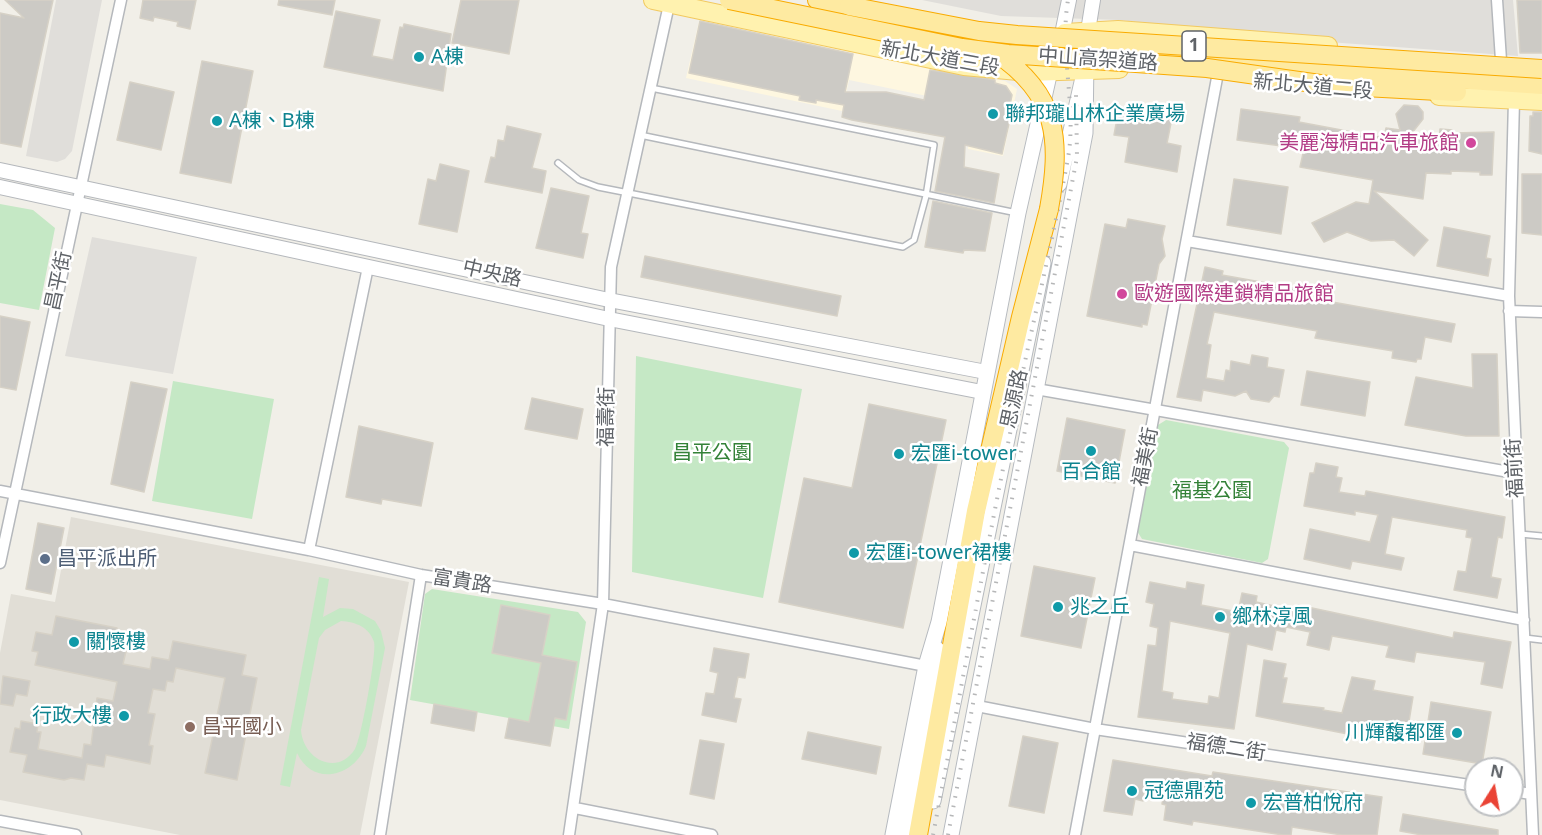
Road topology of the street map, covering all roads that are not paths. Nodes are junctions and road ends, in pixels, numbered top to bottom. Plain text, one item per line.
1 (121, 0) edge
2 (729, 0) edge
3 (771, 0) edge
4 (817, 0) edge
5 (1068, 0) edge
6 (1093, 0) edge
7 (1497, 0) edge
8 (664, 1) edge
9 (854, 3) edge
10 (1087, 37) junction
11 (1058, 41) junction
12 (1501, 60) junction
13 (1542, 63) edge
14 (1542, 69) edge
15 (1085, 70) junction
16 (1050, 72) junction
17 (1217, 78) junction
18 (1542, 85) edge
19 (650, 88) junction
20 (1542, 96) edge
21 (1514, 100) junction
22 (1542, 102) edge
23 (639, 135) junction
24 (558, 163) dead end
25 (0, 170) edge
26 (81, 186) junction
27 (0, 187) edge
28 (627, 191) junction
29 (926, 196) junction
30 (76, 202) junction
31 (1018, 213) junction
32 (1187, 241) junction
33 (368, 267) junction
34 (1509, 296) junction
35 (609, 300) junction
36 (1509, 311) junction
37 (1542, 312) edge
38 (609, 319) junction
39 (986, 372) junction
40 (1036, 389) junction
41 (982, 392) junction
42 (1155, 410) junction
43 (1515, 473) junction
44 (0, 491) edge
45 (15, 494) junction
46 (1520, 534) junction
47 (1542, 536) edge
48 (1130, 545) junction
49 (309, 550) junction
50 (0, 563) edge
51 (421, 575) junction
52 (603, 604) junction
53 (1524, 620) junction
54 (939, 622) junction
55 (1525, 638) junction
56 (1542, 640) edge
57 (926, 666) junction
58 (977, 706) junction
59 (1095, 729) junction
60 (1464, 784) edge
61 (1524, 793) edge
62 (1531, 794) junction
63 (575, 808) junction
64 (0, 820) edge
65 (76, 835) edge
66 (380, 835) edge
67 (569, 835) edge
68 (712, 835) edge
69 (893, 835) edge
70 (905, 835) edge
71 (918, 835) edge
72 (926, 835) edge
73 (951, 835) edge
74 (1075, 835) edge
75 (1533, 835) edge

1 - 26 street, 昌平街
2 - 20 highway, 中山高架道路 / 1, bridge
3 - 11 main road, 新北大道三段
4 - 9 highway, 中山高架道路 / 1
5 - 11 street
6 - 10 street
7 - 12 street
8 - 16 main road, 新北大道三段 / 1
8 - 19 street, 福壽街
9 - 11 main road, 新北大道三段 / 1
9 - 14 highway, 中山高架道路 / 1, bridge
9 - 71 highway, bridge
10 - 11 highway
10 - 12 main road, 新北大道二段 / 1
10 - 15 main road, 思源路
10 - 18 highway
11 - 15 main road, 新北大道三段
11 - 16 main road, 思源路
12 - 13 main road, 新北大道二段 / 1
15 - 16 main road, 新北大道三段 / 1
15 - 17 main road, 新北大道二段 / 1
15 - 40 main road, 思源路
15 - 72 main road, 思源路
16 - 31 main road, 思源路
17 - 21 main road, 新北大道二段 / 1
17 - 32 street, 福美街
19 - 23 street, 福壽街
19 - 29 lane
21 - 22 main road, 新北大道二段 / 1
21 - 34 street, 福前街
23 - 28 street, 福壽街
23 - 29 lane
24 - 28 lane
25 - 26 street, 中央路
26 - 30 street, 昌平街
26 - 35 street, 中央路
27 - 30 street, 中央路
28 - 29 lane
28 - 35 street, 福壽街
29 - 31 lane
30 - 33 street, 中央路
30 - 45 street, 昌平街
31 - 39 main road, 思源路
32 - 34 street
32 - 42 street, 福美街
33 - 38 street, 中央路
33 - 49 street
34 - 36 street, 福前街
35 - 38 street, 福壽街
35 - 39 street, 中央路
36 - 37 street
36 - 43 street, 福前街
38 - 41 street, 中央路
38 - 52 street, 福壽街
39 - 41 main road, 思源路
40 - 42 street
40 - 58 main road, 思源路
41 - 54 main road, 思源路
42 - 43 street
42 - 48 street, 福美街
43 - 46 street, 福前街
44 - 45 street, 富貴路
45 - 49 street, 富貴路
45 - 50 street, 昌平街
46 - 47 lane
46 - 53 street, 福前街
48 - 53 street
48 - 59 street, 福美街
49 - 51 street, 富貴路
51 - 52 street, 富貴路
51 - 66 street
52 - 57 street, 富貴路
52 - 63 street, 福壽街
53 - 55 street, 福前街
54 - 57 main road, 思源路
54 - 70 main road, 思源路
55 - 56 lane
55 - 62 street, 福前街
57 - 69 main road, 思源路
58 - 59 street, 福德二街
58 - 73 main road, 思源路
59 - 60 street, 福德二街
59 - 74 street, 福美街
61 - 62 street
62 - 75 street, 福前街
63 - 67 street, 福壽街
63 - 68 street
64 - 65 street

